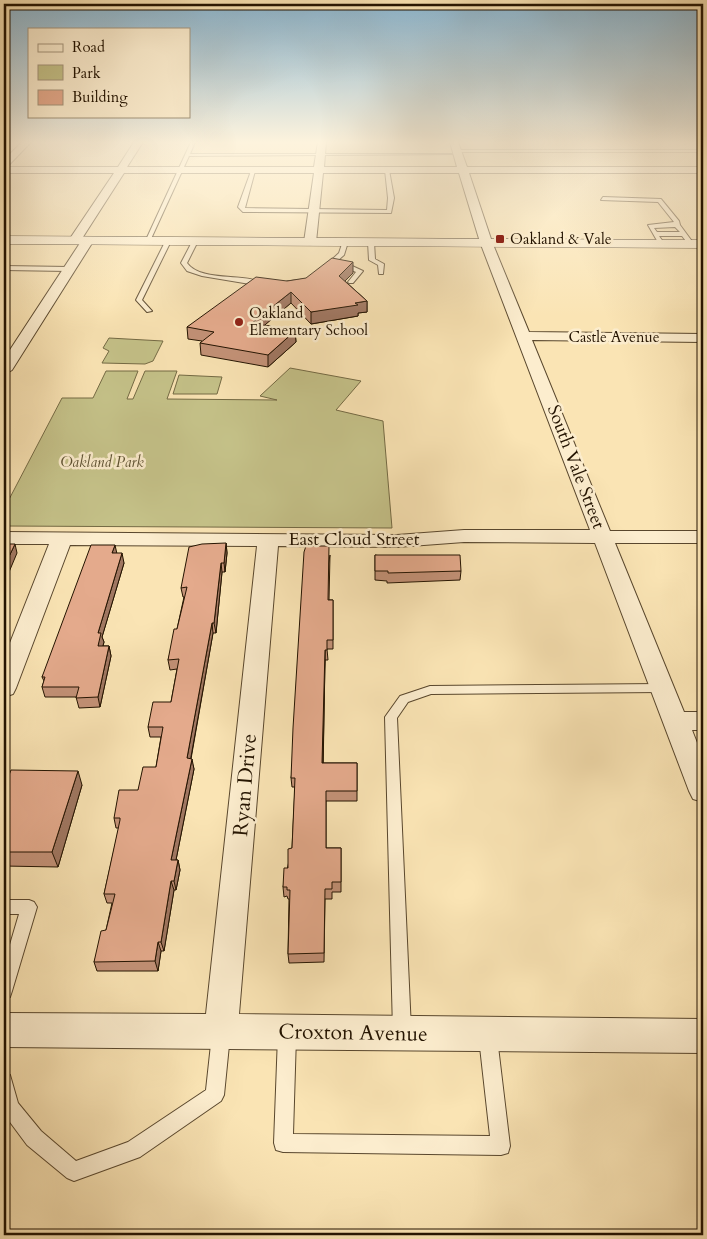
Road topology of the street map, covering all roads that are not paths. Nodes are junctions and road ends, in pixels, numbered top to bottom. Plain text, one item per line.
1 (104, 200) edge
2 (166, 200) edge
3 (243, 200) edge
4 (315, 200) edge
5 (391, 200) edge
6 (472, 200) edge
7 (649, 200) edge
8 (314, 211) junction
9 (677, 225) junction
10 (658, 239) junction
11 (4, 240) edge
12 (82, 240) junction
13 (693, 240) edge
14 (147, 241) junction
15 (168, 241) junction
16 (195, 241) junction
17 (310, 242) junction
18 (345, 242) junction
19 (371, 242) junction
20 (486, 242) junction
21 (330, 264) junction
22 (4, 268) edge
23 (70, 269) junction
24 (322, 271) edge
25 (381, 273) dead end
26 (351, 282) dead end
27 (274, 284) edge
28 (149, 311) dead end
29 (524, 336) junction
30 (703, 338) edge
31 (4, 370) edge
32 (603, 536) junction
33 (703, 537) edge
34 (4, 538) edge
35 (62, 538) junction
36 (268, 540) junction
37 (4, 688) edge
38 (662, 688) junction
39 (674, 721) junction
40 (703, 721) edge
41 (703, 791) edge
42 (4, 907) edge
43 (4, 991) edge
44 (4, 1030) edge
45 (221, 1030) junction
46 (287, 1032) junction
47 (402, 1034) junction
48 (488, 1036) junction
49 (703, 1036) edge
50 (4, 1081) edge

1 - 12 street
2 - 14 lane
3 - 8 lane
4 - 8 street
5 - 8 lane
6 - 20 street, South Vale Street
7 - 9 lane
8 - 17 street
9 - 10 lane
9 - 13 lane
10 - 13 main road
10 - 20 main road
11 - 12 main road
12 - 14 main road
12 - 23 street
14 - 15 main road
15 - 16 main road
15 - 28 lane
16 - 17 main road
16 - 27 lane
17 - 18 main road
18 - 19 main road
18 - 21 lane
19 - 20 main road
19 - 25 lane
20 - 29 street, South Vale Street
21 - 24 lane
21 - 26 lane
22 - 23 lane
23 - 31 street
29 - 30 street, Castle Avenue
29 - 32 street, South Vale Street
32 - 33 street, East Cloud Street
32 - 36 street, East Cloud Street
32 - 38 street, South Vale Street
34 - 35 street, East Cloud Street
35 - 36 street, East Cloud Street
35 - 37 street
36 - 45 street, Ryan Drive
38 - 39 street, South Vale Street
38 - 47 lane
39 - 40 street
39 - 41 street, South Vale Street
42 - 43 lane
44 - 45 street, Croxton Avenue
45 - 46 street, Croxton Avenue
45 - 50 lane
46 - 47 street, Croxton Avenue
46 - 48 lane
47 - 48 street, Croxton Avenue
48 - 49 street, Croxton Avenue

